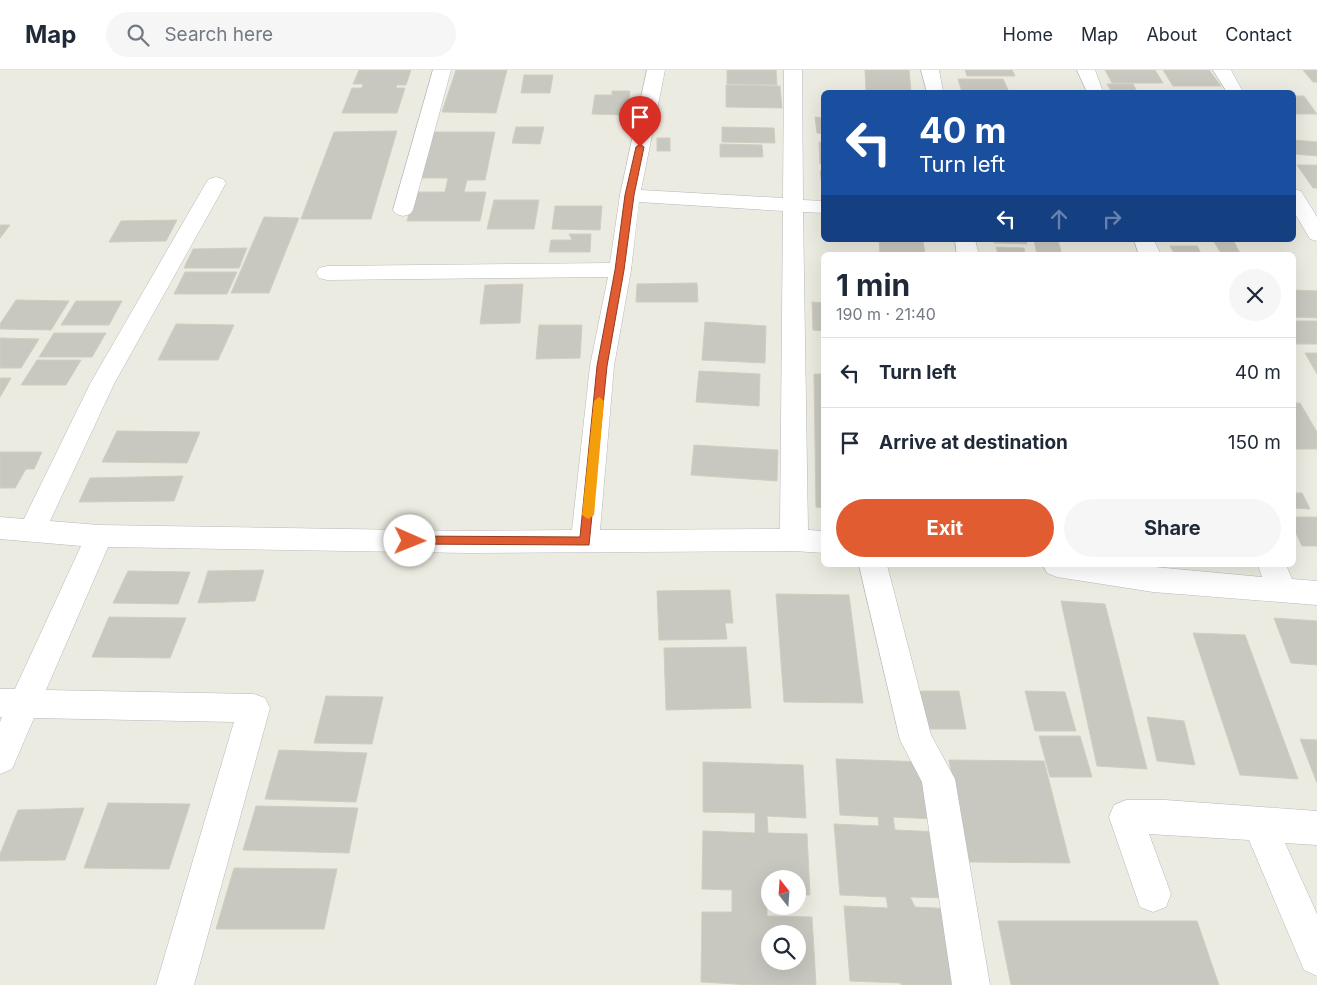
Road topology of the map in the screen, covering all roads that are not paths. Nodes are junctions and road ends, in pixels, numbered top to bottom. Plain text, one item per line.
1 (442, 70) edge
2 (656, 70) edge
3 (793, 70) edge
4 (930, 70) edge
5 (1086, 70) edge
6 (1222, 70) edge
7 (935, 90) edge
8 (1094, 90) edge
9 (1234, 90) edge
10 (216, 183) dead end
11 (630, 195) junction
12 (1296, 199) edge
13 (794, 205) junction
14 (821, 207) edge
15 (403, 210) dead end
16 (1296, 235) edge
17 (1317, 236) edge
18 (620, 270) junction
19 (327, 273) dead end
20 (0, 528) edge
21 (32, 530) junction
22 (99, 536) junction
23 (794, 540) junction
24 (585, 542) junction
25 (821, 542) edge
26 (873, 567) edge
27 (1070, 567) edge
28 (1277, 577) edge
29 (1317, 592) edge
30 (12, 704) edge
31 (0, 758) edge
32 (1260, 825) junction
33 (1317, 828) edge
34 (1153, 894) dead end
35 (1317, 957) edge
36 (175, 985) edge
37 (970, 985) edge

1 - 15 street
2 - 11 street
3 - 13 street
4 - 7 street
5 - 8 street
6 - 9 street
10 - 21 street
11 - 13 street
11 - 18 street
12 - 17 street
13 - 14 street
13 - 23 street
16 - 17 street
18 - 19 street
18 - 24 street
20 - 21 street
21 - 22 street
22 - 24 street
22 - 30 street
23 - 24 street
23 - 25 street
26 - 37 street
27 - 28 street
28 - 29 street
30 - 31 street
30 - 36 street
32 - 33 street
32 - 34 street
32 - 35 street

